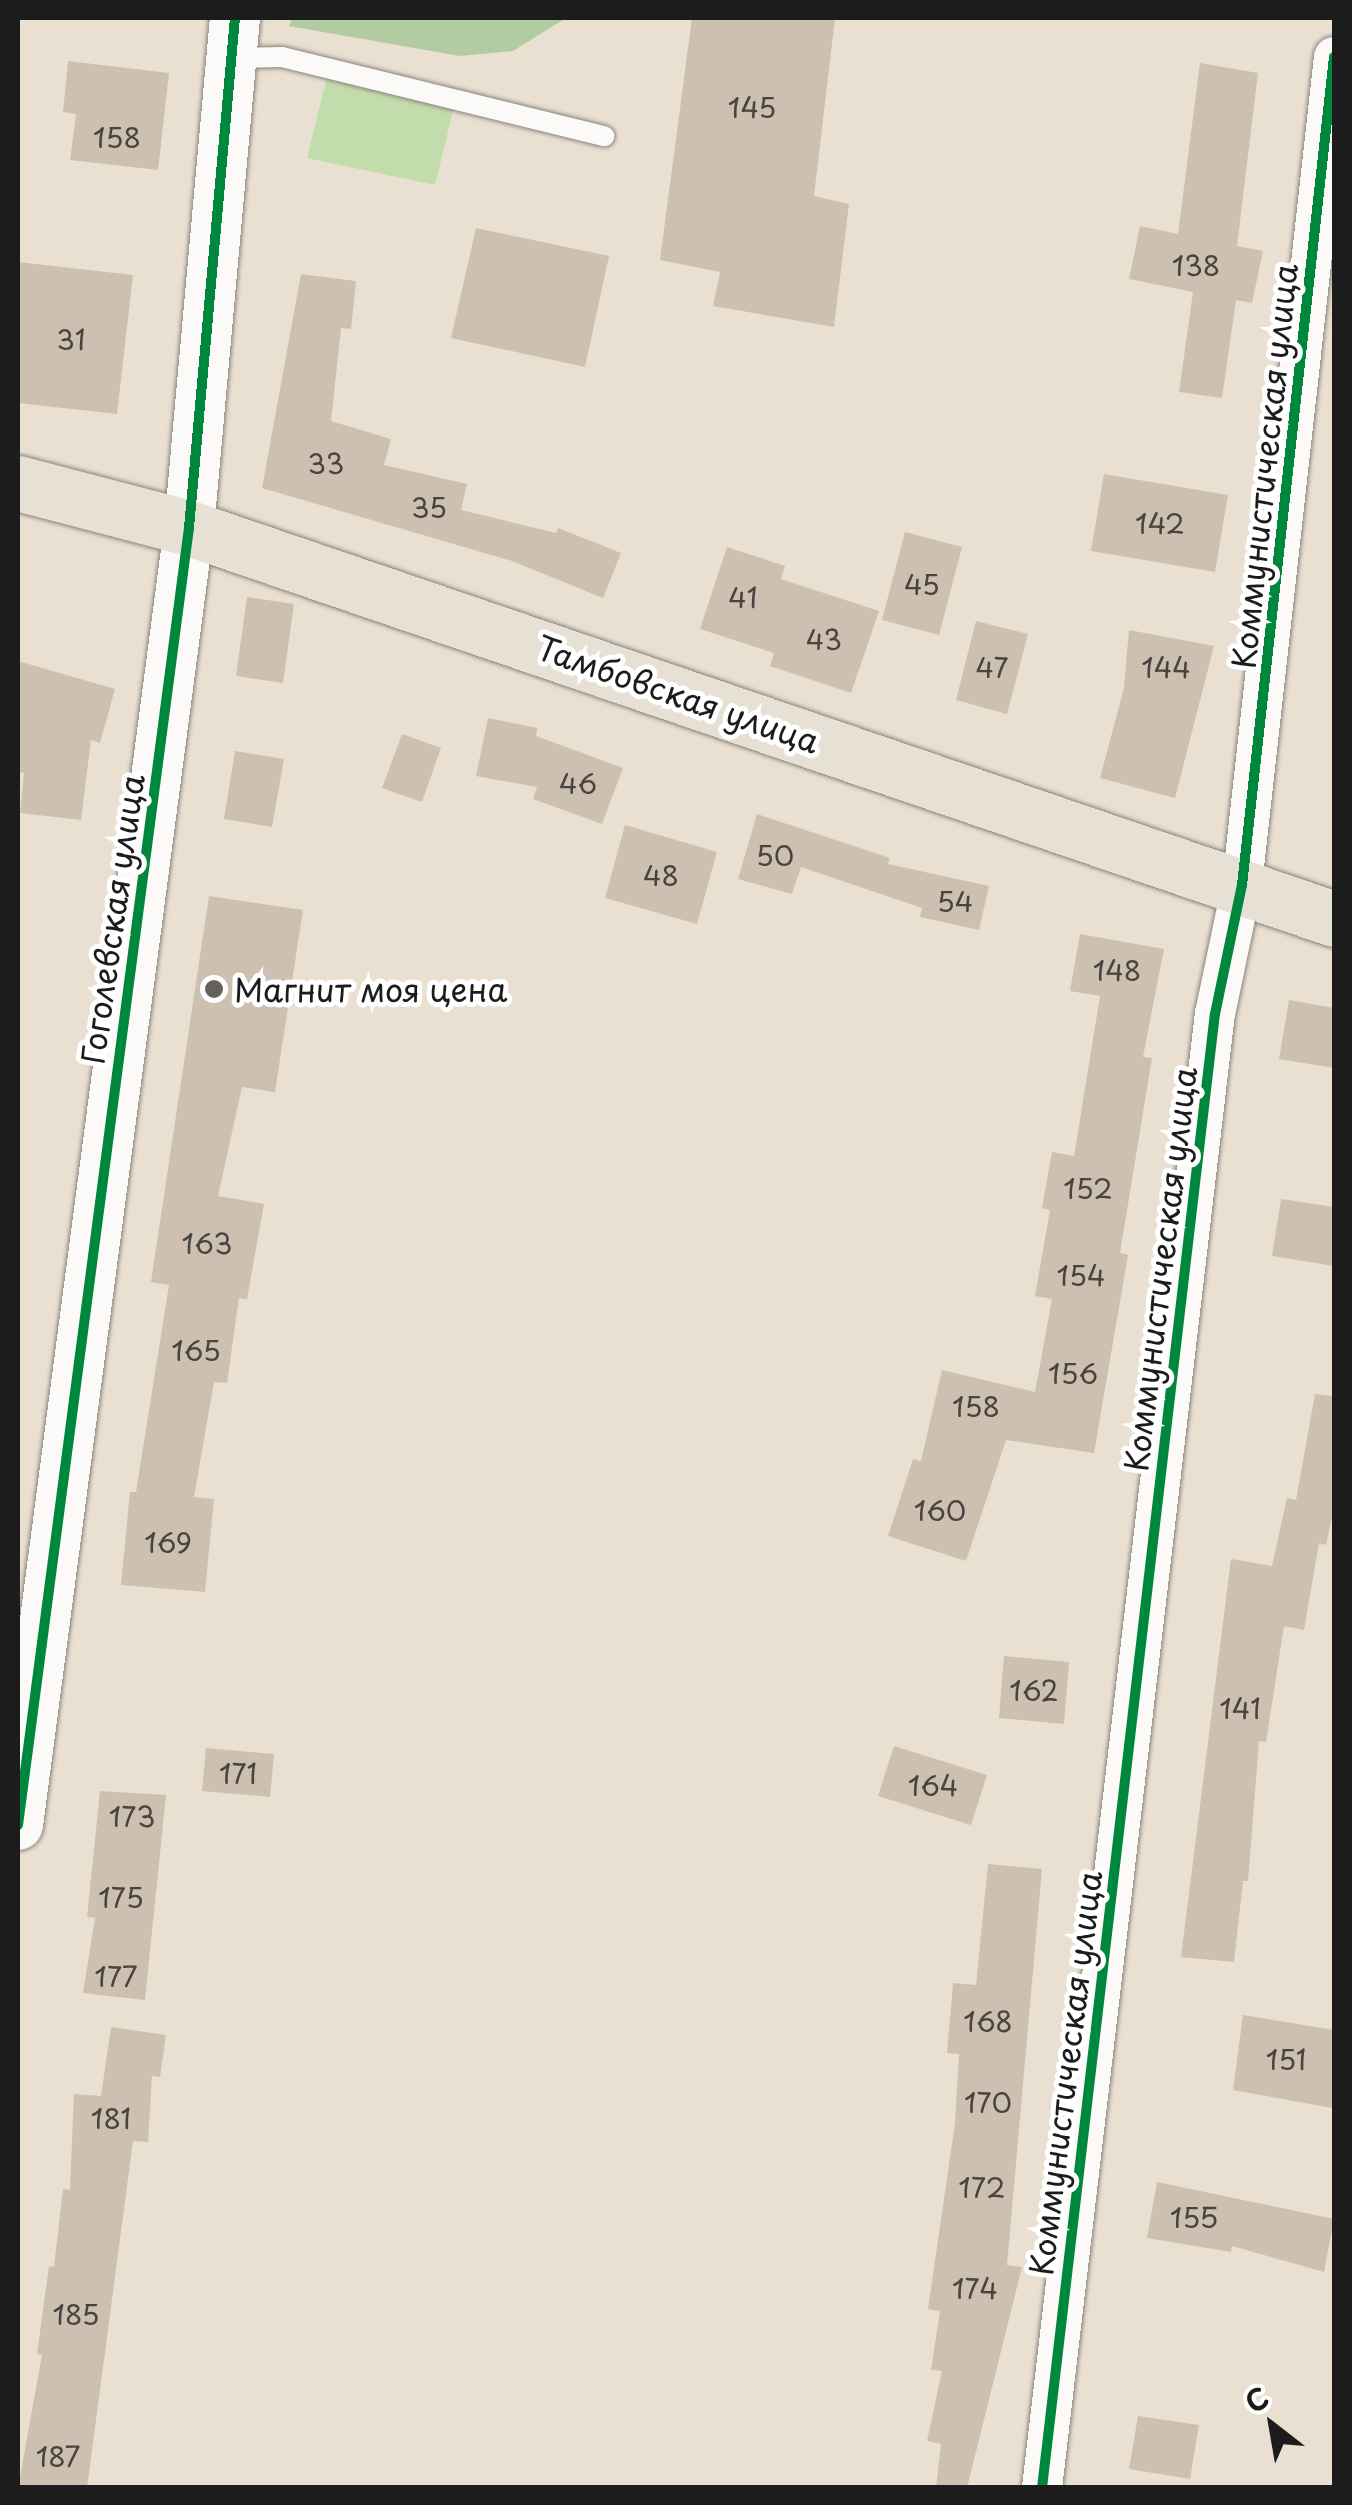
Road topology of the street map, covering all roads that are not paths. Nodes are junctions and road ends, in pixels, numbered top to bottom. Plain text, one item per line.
1 (233, 38) edge
2 (1334, 57) edge
3 (604, 136) dead end
4 (18, 483) edge
5 (190, 528) junction
6 (1242, 885) junction
7 (1334, 919) edge
8 (18, 1824) edge
9 (1042, 2488) edge

1 - 3 lane
1 - 5 street, Гоголевская улица
2 - 6 street, Коммунистическая улица
4 - 5 main road, Тамбовская улица
5 - 6 main road, Тамбовская улица
5 - 8 street, Гоголевская улица
6 - 7 main road, Тамбовская улица
6 - 9 street, Коммунистическая улица

